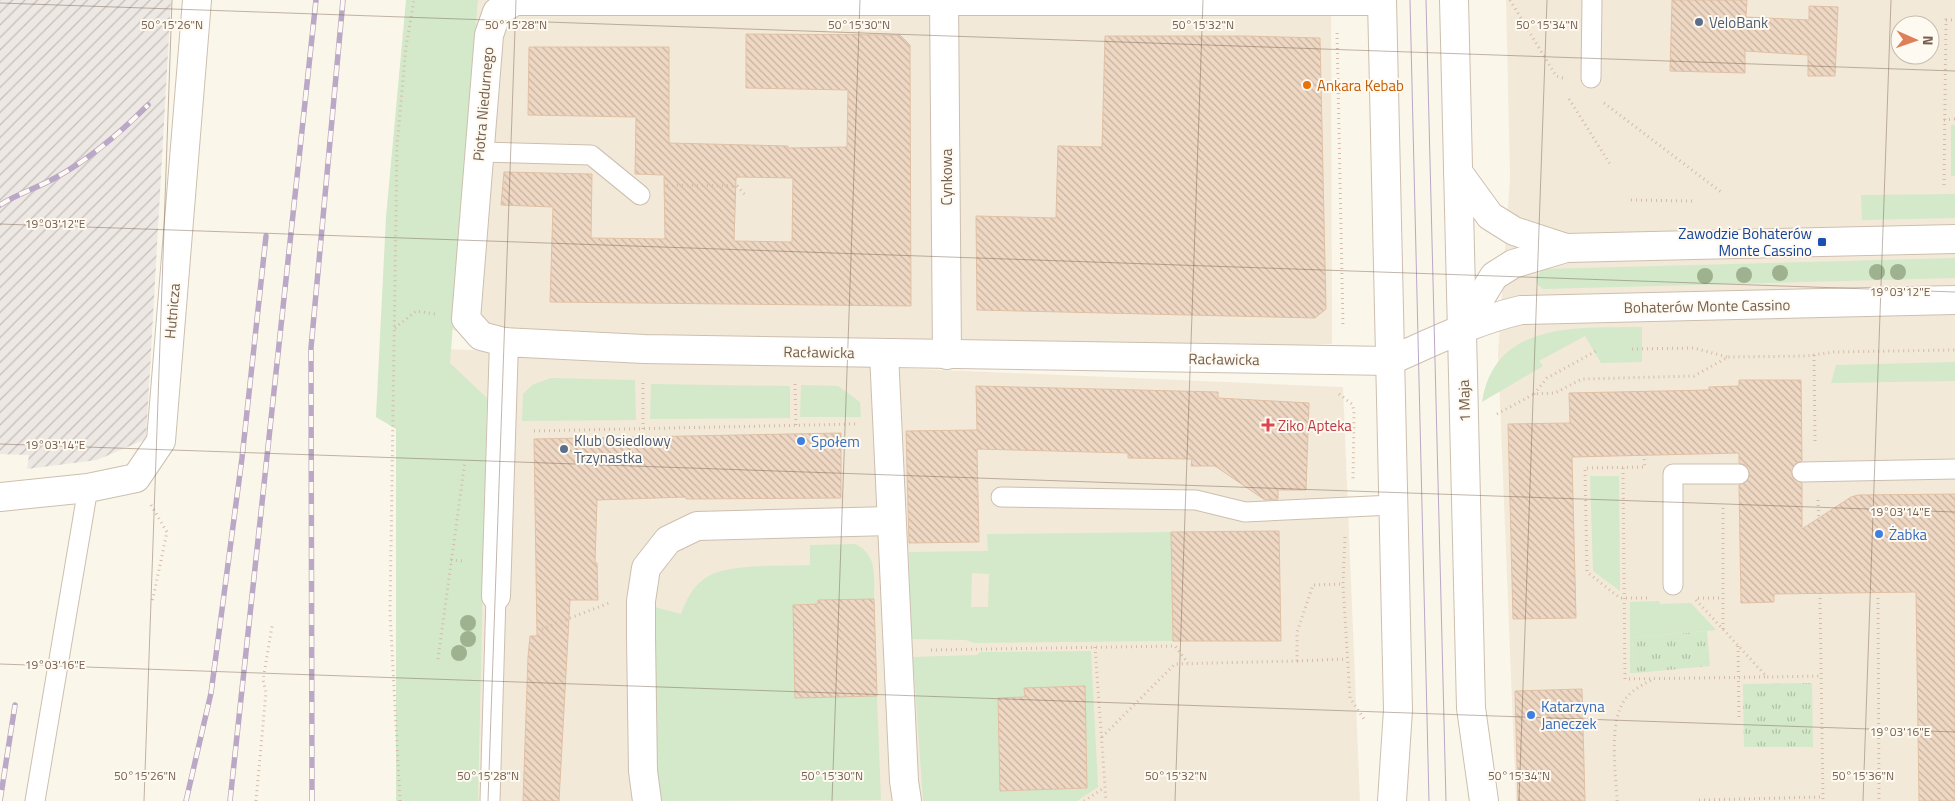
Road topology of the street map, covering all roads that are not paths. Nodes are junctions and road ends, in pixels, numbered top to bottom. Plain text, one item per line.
1 (197, 0) edge
2 (1454, 0) edge
3 (1592, 0) edge
4 (944, 1) edge
5 (1382, 1) edge
6 (1591, 78) dead end
7 (479, 152) junction
8 (1458, 172) junction
9 (640, 195) road end
10 (1955, 239) edge
11 (1566, 248) junction
12 (1955, 300) edge
13 (1462, 328) junction
14 (504, 342) junction
15 (884, 353) junction
16 (947, 355) junction
17 (1389, 361) junction
18 (1955, 469) edge
19 (1802, 472) dead end
20 (1731, 473) road end
21 (88, 488) junction
22 (0, 496) edge
23 (1001, 498) dead end
24 (1393, 505) junction
25 (891, 521) junction
26 (1674, 585) dead end
27 (496, 596) joint
28 (35, 801) edge
29 (490, 801) edge
30 (646, 801) edge
31 (907, 801) edge
32 (1392, 801) edge
33 (1484, 801) edge

1 - 21 street, Hutnicza
2 - 8 street, 1 Maja
3 - 6 lane
4 - 5 street, Piotra Niedurnego
4 - 7 street, Piotra Niedurnego
4 - 16 street, Cynkowa
5 - 17 street
7 - 9 lane
7 - 14 street, Piotra Niedurnego
8 - 11 street
8 - 13 street, 1 Maja
10 - 11 street
11 - 13 street
12 - 13 street, Bohaterów Monte Cassino
13 - 17 street, Bohaterów Monte Cassino
13 - 33 street, 1 Maja
14 - 15 street, Racławicka
14 - 27 street
15 - 16 street, Racławicka
15 - 25 street
16 - 17 street, Racławicka
17 - 24 street
18 - 19 lane
20 - 26 lane
21 - 22 street, Hutnicza
21 - 28 lane
23 - 24 lane
24 - 32 street
25 - 30 street
25 - 31 street
27 - 29 lane

